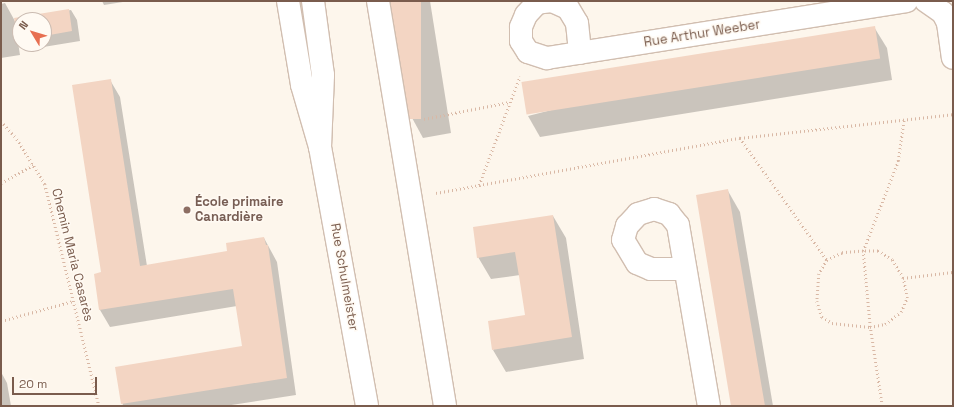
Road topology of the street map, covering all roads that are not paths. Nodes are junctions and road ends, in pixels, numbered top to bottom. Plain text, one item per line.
1 (288, 1) edge
2 (313, 1) edge
3 (378, 1) edge
4 (551, 1) edge
5 (907, 1) edge
6 (931, 2) edge
7 (823, 8) edge
8 (580, 53) junction
9 (953, 58) edge
10 (320, 147) junction
11 (685, 269) dead end
12 (366, 406) edge
13 (445, 406) edge
14 (709, 406) edge

1 - 10 street, Rue Schulmeister
2 - 10 street, Rue Schulmeister
3 - 13 street
4 - 8 street
4 - 8 street, Rue Arthur Weeber
5 - 7 street, Rue Arthur Weeber
6 - 9 street
7 - 8 street, Rue Arthur Weeber
10 - 12 street, Rue Schulmeister
11 - 14 street

